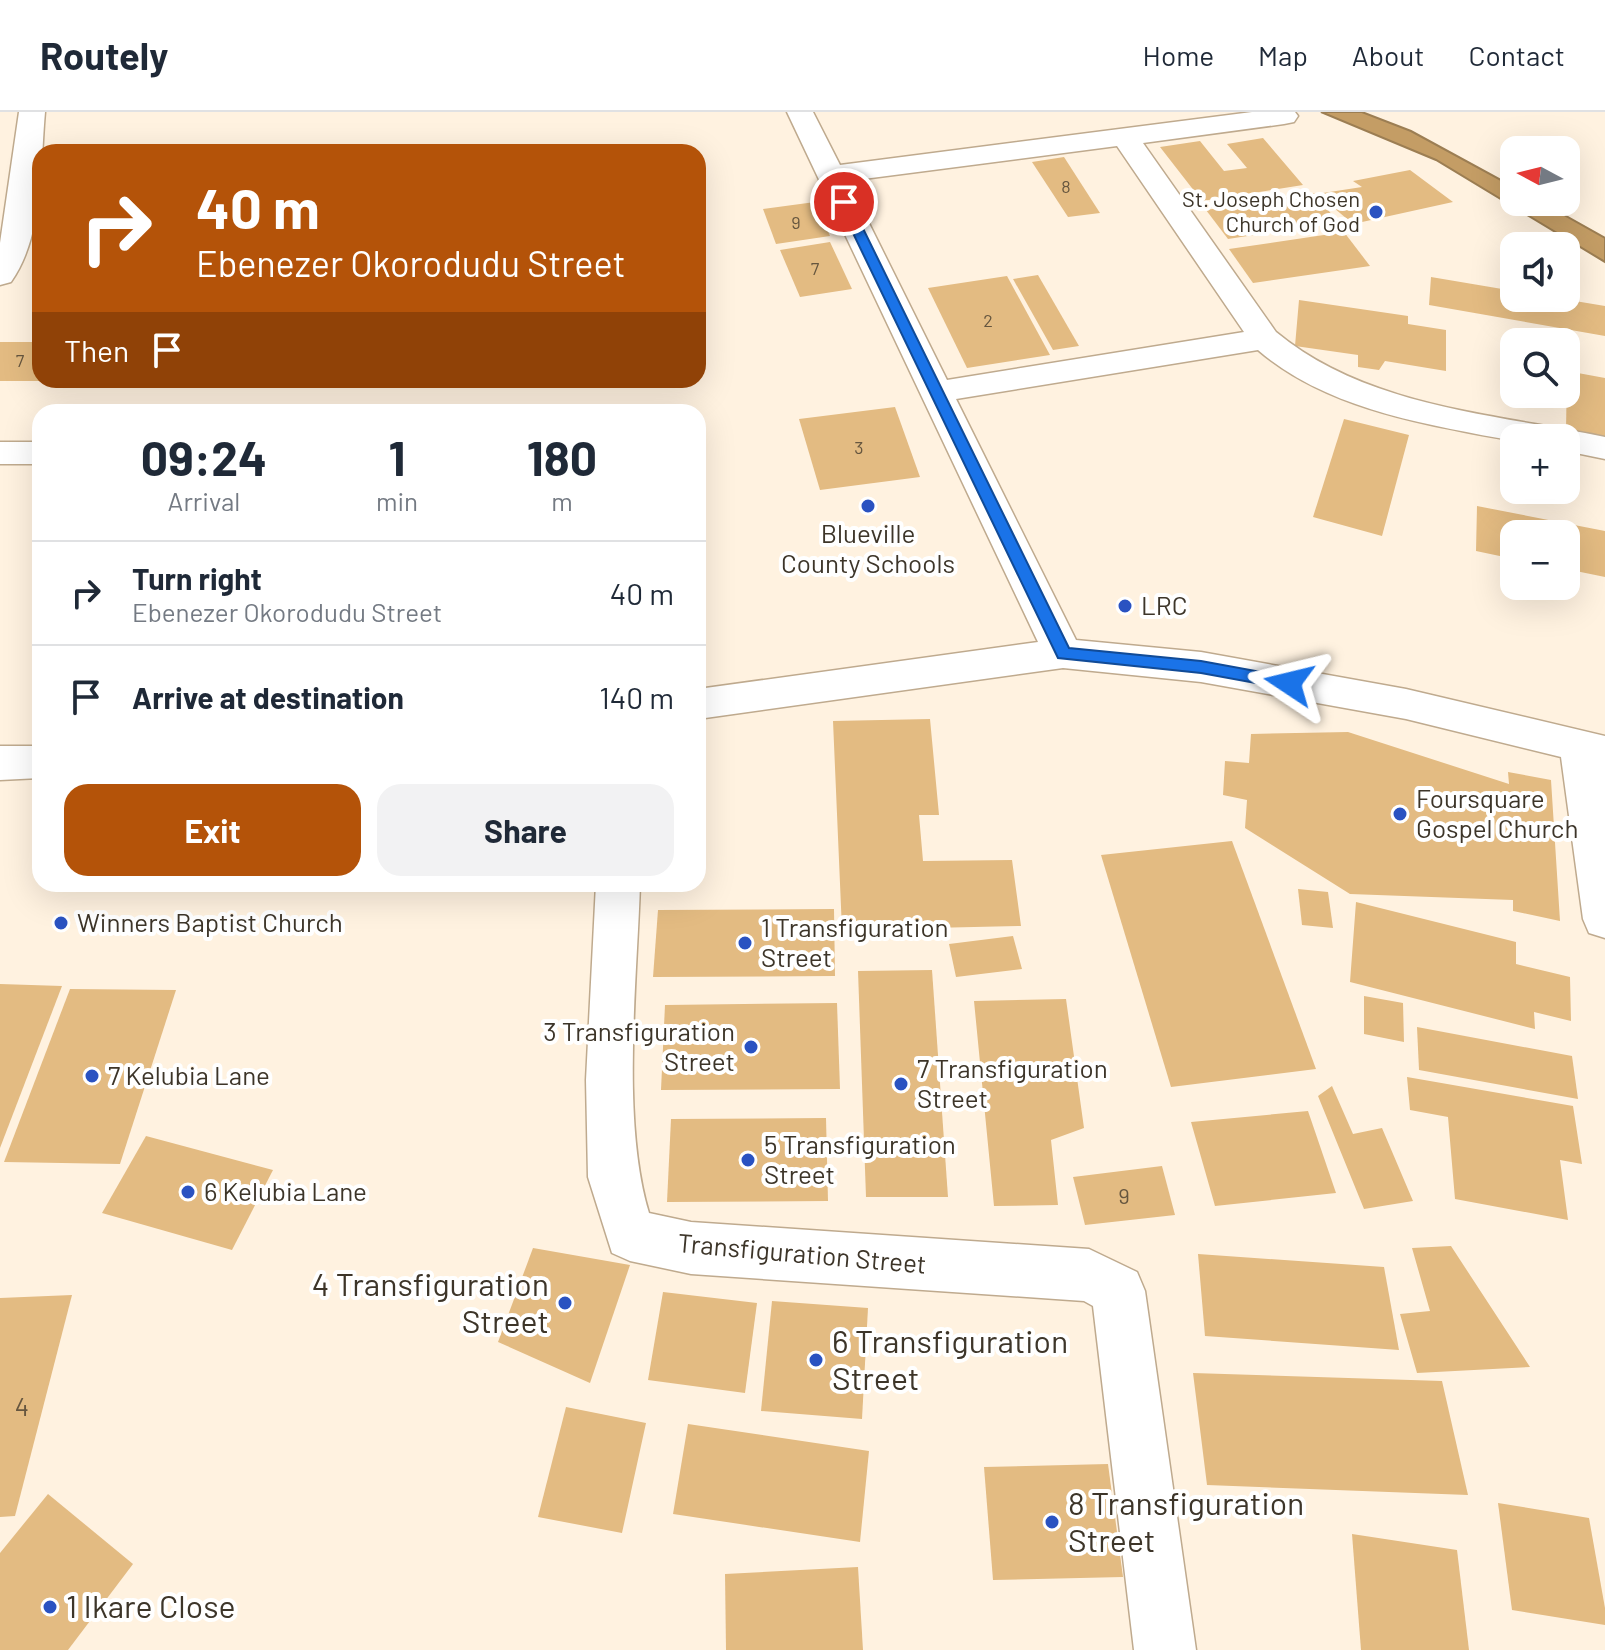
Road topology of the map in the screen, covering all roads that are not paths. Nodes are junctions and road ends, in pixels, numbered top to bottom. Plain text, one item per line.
1 (32, 112) edge
2 (800, 112) edge
3 (1284, 116) dead end
4 (1125, 137) junction
5 (831, 175) junction
6 (19, 238) edge
7 (0, 276) edge
8 (1265, 339) junction
9 (936, 392) junction
10 (1500, 426) edge
11 (1580, 443) edge
12 (1605, 448) edge
13 (0, 453) edge
14 (32, 453) edge
15 (1063, 653) junction
16 (706, 703) edge
17 (1592, 749) edge
18 (32, 762) edge
19 (0, 763) edge
20 (618, 892) edge
21 (1605, 919) edge
22 (1165, 1650) edge

1 - 6 street
2 - 5 street
3 - 4 street
4 - 5 street
4 - 8 street
5 - 9 street
6 - 7 street
8 - 9 street
8 - 10 street
9 - 15 street
11 - 12 street
13 - 14 street
15 - 16 street
15 - 17 street
17 - 21 street
18 - 19 street
20 - 22 street, Transfiguration Street

